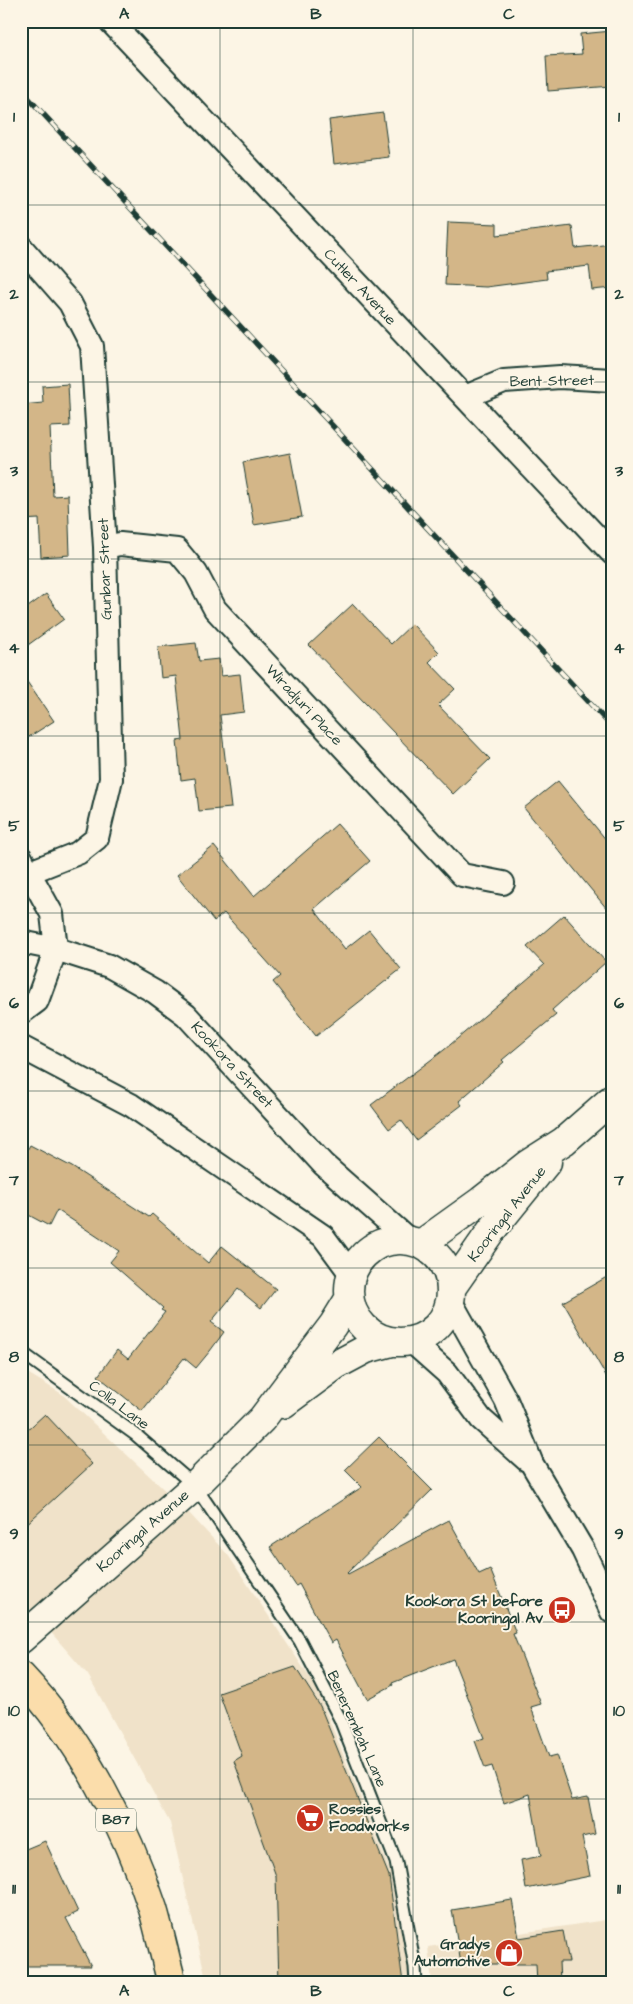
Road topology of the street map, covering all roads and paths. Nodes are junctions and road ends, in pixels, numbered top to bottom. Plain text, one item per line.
1 (110, 21) edge
2 (21, 247) edge
3 (612, 380) edge
4 (464, 397) junction
5 (105, 546) junction
6 (612, 553) edge
7 (24, 869) edge
8 (503, 883) dead end
9 (21, 942) edge
10 (56, 949) junction
11 (21, 1013) edge
12 (21, 1047) edge
13 (612, 1099) edge
14 (564, 1141) junction
15 (415, 1242) junction
16 (350, 1287) junction
17 (451, 1295) junction
18 (402, 1342) junction
19 (21, 1352) edge
20 (262, 1419) junction
21 (532, 1464) junction
22 (195, 1486) junction
23 (612, 1612) edge
24 (21, 1639) edge
25 (21, 1676) edge
26 (172, 1983) edge
27 (416, 1983) edge

1 - 4 street, Cutler Avenue
2 - 5 street, Gunbar Street
3 - 4 street, Bent Street
4 - 6 street, Cutler Avenue
5 - 7 street, Gunbar Street
5 - 8 street, Wiradjuri Place
7 - 10 street
9 - 10 street, Kookora Street
10 - 11 street
10 - 15 street, Kookora Street
12 - 16 street
13 - 14 street, Kooringal Avenue
14 - 15 street, Kooringal Avenue
14 - 17 street, Kooringal Avenue
15 - 16 street
15 - 17 street
16 - 18 street
16 - 20 street, Kooringal Avenue
17 - 18 street
17 - 21 street
18 - 20 street, Kooringal Avenue
18 - 21 street
19 - 22 lane, Colla Lane
20 - 22 street, Kooringal Avenue
21 - 23 street
22 - 24 street, Kooringal Avenue
22 - 27 lane, Benerembah Lane
25 - 26 main road, B87

